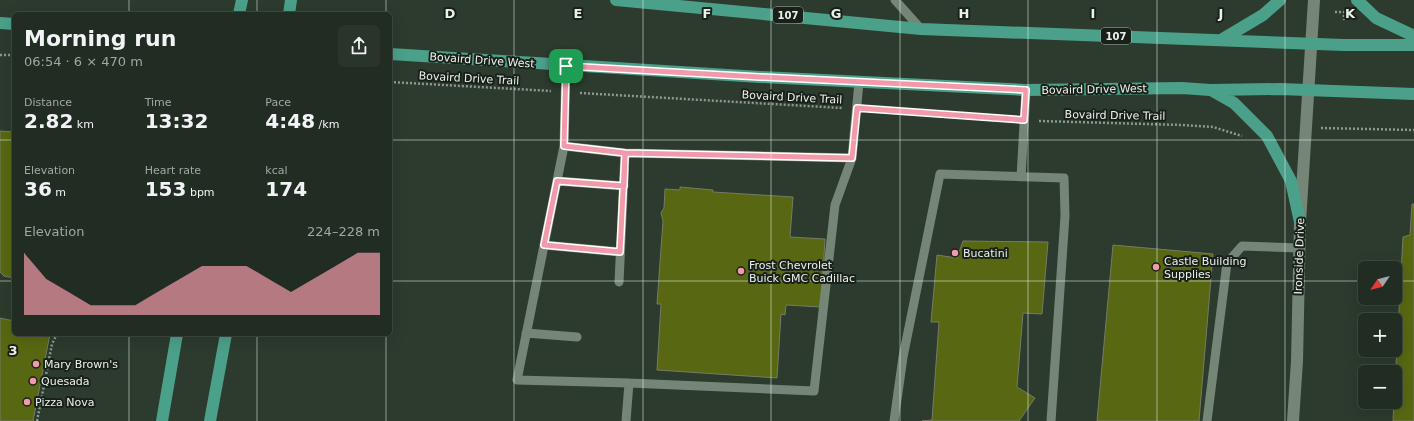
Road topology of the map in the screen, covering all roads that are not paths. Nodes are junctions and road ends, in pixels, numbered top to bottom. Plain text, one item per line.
1 (242, 0) edge
2 (291, 0) edge
3 (616, 0) edge
4 (895, 0) edge
5 (1280, 0) edge
6 (1314, 0) edge
7 (1356, 0) edge
8 (655, 2) edge
9 (239, 12) edge
10 (289, 12) edge
11 (0, 23) edge
12 (12, 24) edge
13 (921, 29) junction
14 (1414, 36) edge
15 (1221, 40) junction
16 (1311, 43) junction
17 (1414, 45) edge
18 (392, 54) edge
19 (433, 57) junction
20 (392, 61) edge
21 (566, 66) junction
22 (860, 82) junction
23 (1026, 90) junction
24 (1210, 90) junction
25 (1308, 90) junction
26 (1414, 94) edge
27 (564, 146) junction
28 (625, 153) junction
29 (852, 158) junction
30 (1021, 177) junction
31 (557, 181) junction
32 (624, 186) junction
33 (1300, 222) junction
34 (544, 245) junction
35 (1299, 248) junction
36 (620, 252) junction
37 (619, 282) dead end
38 (526, 333) junction
39 (177, 336) edge
40 (226, 336) edge
41 (577, 337) dead end
42 (629, 383) junction
43 (162, 421) edge
44 (210, 421) edge
45 (626, 421) edge
46 (894, 421) edge
47 (1050, 421) edge
48 (1207, 421) edge
49 (1293, 421) edge

1 - 9 main road
2 - 10 main road
3 - 8 main road, 107
4 - 13 lane
5 - 15 main road
6 - 16 street, Ironside Drive
7 - 14 main road
8 - 13 main road, 107
11 - 12 main road
13 - 15 main road, 107
15 - 16 main road, 107
16 - 17 main road, 107
16 - 25 street, Ironside Drive
18 - 19 main road, Bovaird Drive West
19 - 20 main road
19 - 21 main road, Bovaird Drive West
21 - 22 main road, Bovaird Drive West
21 - 27 lane
22 - 23 main road, Bovaird Drive West
22 - 29 lane
23 - 24 main road, Bovaird Drive West
23 - 30 lane
24 - 25 main road, Bovaird Drive West
24 - 33 main road
25 - 26 main road, Bovaird Drive West
25 - 33 street, Ironside Drive
27 - 28 lane
27 - 31 lane
28 - 29 lane
28 - 32 lane
29 - 42 lane
30 - 46 lane
30 - 47 lane
31 - 32 lane
31 - 34 lane
32 - 36 lane
33 - 35 street, Ironside Drive
34 - 36 lane
34 - 38 lane
35 - 48 lane
35 - 49 street, Ironside Drive
36 - 37 lane
38 - 41 lane
38 - 42 lane
39 - 43 main road
40 - 44 main road
42 - 45 lane

